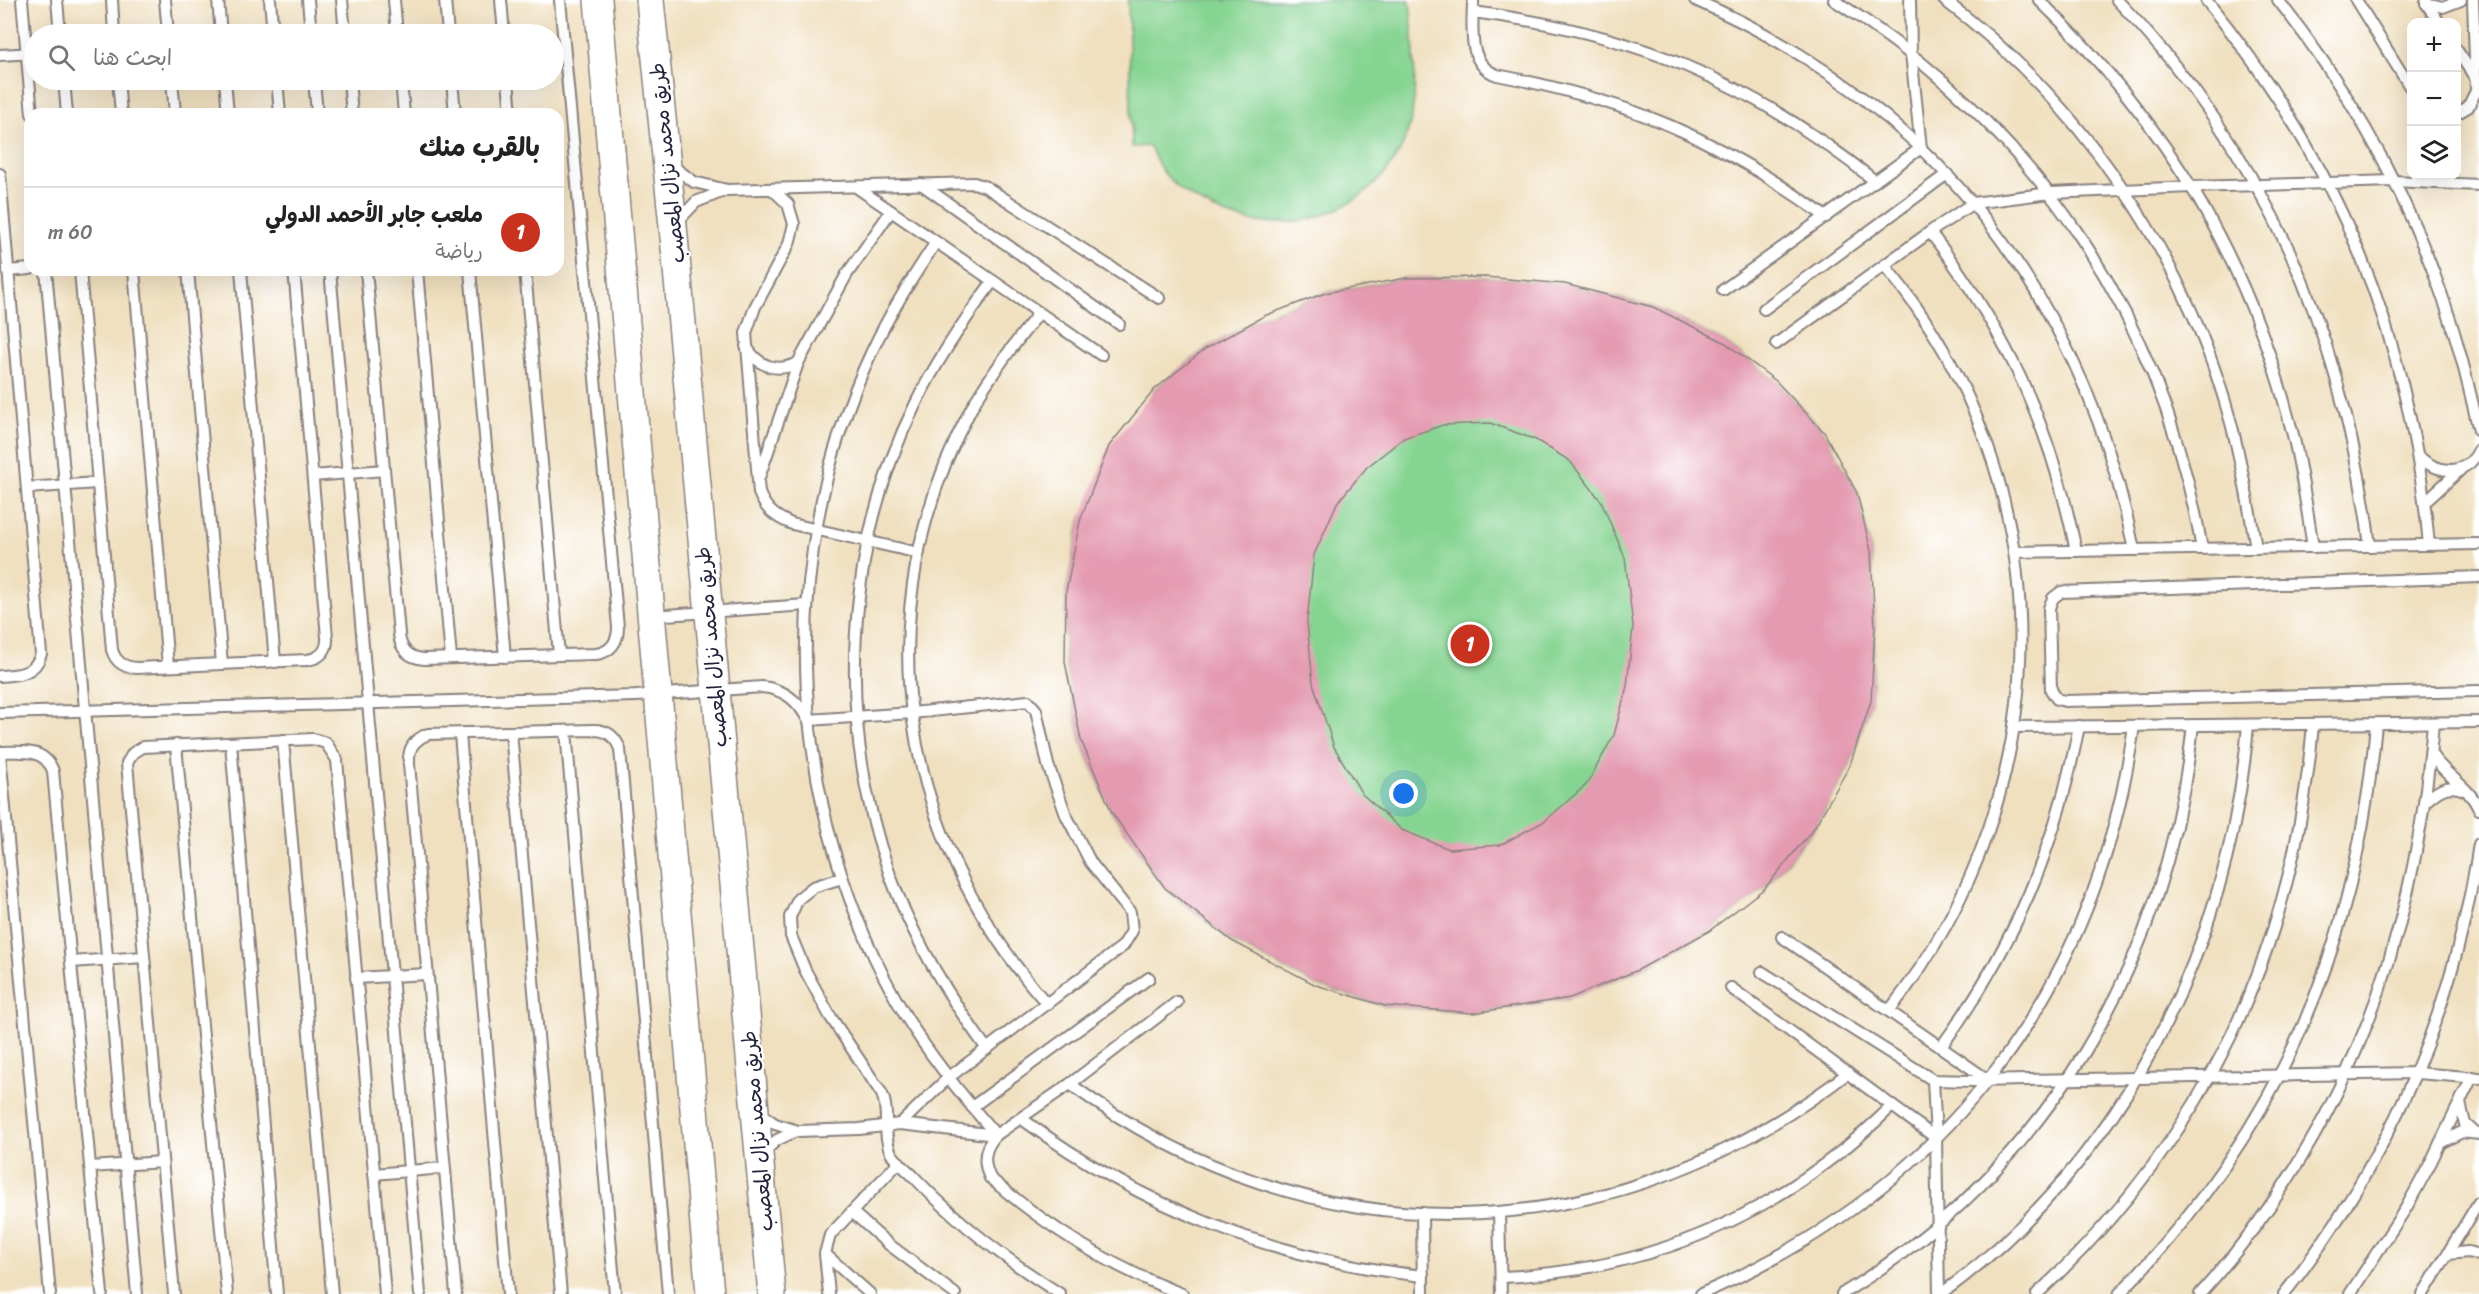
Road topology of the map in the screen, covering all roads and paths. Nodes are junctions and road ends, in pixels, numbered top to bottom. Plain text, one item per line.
1 (22, 0) edge
2 (57, 0) edge
3 (112, 0) edge
4 (165, 0) edge
5 (218, 0) edge
6 (270, 0) edge
7 (308, 0) edge
8 (342, 0) edge
9 (394, 0) edge
10 (445, 0) edge
11 (501, 0) edge
12 (560, 0) edge
13 (598, 0) edge
14 (650, 0) edge
15 (1473, 0) edge
16 (1695, 0) edge
17 (1834, 0) edge
18 (1910, 0) edge
19 (1944, 0) edge
20 (2039, 0) edge
21 (2117, 0) edge
22 (2206, 0) edge
23 (2278, 0) edge
24 (2356, 0) edge
25 (2461, 0) edge
26 (2473, 0) edge
27 (2425, 2) edge
28 (1473, 12) junction
29 (2436, 18) edge
30 (26, 24) edge
31 (59, 24) edge
32 (113, 24) edge
33 (167, 24) edge
34 (220, 24) edge
35 (272, 24) edge
36 (309, 24) edge
37 (344, 24) edge
38 (396, 24) edge
39 (447, 24) edge
40 (503, 24) edge
41 (562, 24) edge
42 (564, 44) edge
43 (24, 53) edge
44 (1911, 53) junction
45 (0, 55) edge
46 (2461, 55) edge
47 (2477, 81) junction
48 (2407, 82) edge
49 (32, 90) edge
50 (65, 90) edge
51 (119, 90) edge
52 (173, 90) edge
53 (226, 90) edge
54 (278, 90) edge
55 (315, 90) edge
56 (350, 90) edge
57 (402, 90) edge
58 (453, 90) edge
59 (509, 90) edge
60 (32, 108) edge
61 (66, 108) edge
62 (120, 108) edge
63 (174, 108) edge
64 (227, 108) edge
65 (279, 108) edge
66 (316, 108) edge
67 (351, 108) edge
68 (403, 108) edge
69 (454, 108) edge
70 (510, 108) edge
71 (2461, 111) edge
72 (1921, 148) junction
73 (667, 160) junction
74 (0, 174) edge
75 (1947, 174) junction
76 (2453, 180) edge
77 (1875, 181) junction
78 (2393, 181) junction
79 (2328, 183) junction
80 (920, 184) junction
81 (2479, 185) edge
82 (855, 186) junction
83 (2256, 186) junction
84 (2192, 187) junction
85 (727, 190) junction
86 (773, 190) junction
87 (2123, 190) junction
88 (2050, 193) junction
89 (1973, 203) junction
90 (891, 211) junction
91 (1826, 217) junction
92 (674, 226) junction
93 (1930, 231) junction
94 (936, 242) junction
95 (1885, 266) junction
96 (24, 270) edge
97 (8, 271) junction
98 (47, 276) edge
99 (81, 276) edge
100 (135, 276) edge
101 (189, 276) edge
102 (242, 276) edge
103 (295, 276) edge
104 (331, 276) edge
105 (367, 276) edge
106 (418, 276) edge
107 (471, 276) edge
108 (526, 276) edge
109 (993, 281) junction
110 (1723, 291) dead end
111 (1159, 298) dead end
112 (1764, 309) dead end
113 (1039, 313) junction
114 (1119, 324) dead end
115 (1776, 344) dead end
116 (746, 346) junction
117 (1101, 355) dead end
118 (798, 363) junction
119 (2479, 431) edge
120 (2479, 450) edge
121 (2418, 456) junction
122 (2462, 467) junction
123 (384, 470) junction
124 (348, 473) junction
125 (313, 476) junction
126 (98, 483) junction
127 (757, 484) junction
128 (65, 485) junction
129 (27, 488) junction
130 (2425, 502) junction
131 (815, 531) junction
132 (868, 543) junction
133 (2479, 544) edge
134 (2429, 545) junction
135 (2370, 546) junction
136 (2313, 547) junction
137 (2256, 548) junction
138 (2202, 549) junction
139 (2134, 550) junction
140 (2076, 551) junction
141 (919, 552) junction
142 (2015, 552) junction
143 (2479, 578) edge
144 (806, 605) junction
145 (708, 611) junction
146 (652, 616) junction
147 (559, 655) junction
148 (505, 657) junction
149 (451, 658) junction
150 (275, 662) junction
151 (222, 664) junction
152 (168, 666) junction
153 (0, 676) edge
154 (715, 691) junction
155 (2479, 691) edge
156 (657, 695) junction
157 (368, 703) junction
158 (85, 711) junction
159 (0, 713) edge
160 (912, 713) junction
161 (857, 717) junction
162 (808, 720) junction
163 (2433, 723) junction
164 (2479, 723) edge
165 (2248, 724) junction
166 (2313, 724) junction
167 (2376, 724) junction
168 (2193, 725) junction
169 (2079, 726) junction
170 (2134, 726) junction
171 (2015, 727) junction
172 (566, 731) junction
173 (512, 732) junction
174 (460, 734) junction
175 (283, 740) junction
176 (231, 743) junction
177 (176, 745) junction
178 (0, 753) edge
179 (2431, 754) junction
180 (2467, 791) junction
181 (2426, 801) junction
182 (2479, 809) edge
183 (2479, 844) edge
184 (842, 878) junction
185 (1782, 937) dead end
186 (144, 957) junction
187 (107, 960) junction
188 (71, 962) junction
189 (1762, 972) dead end
190 (427, 974) junction
191 (392, 976) junction
192 (356, 978) junction
193 (1149, 978) dead end
194 (1731, 988) dead end
195 (1177, 1002) dead end
196 (1047, 1004) junction
197 (1889, 1011) junction
198 (1941, 1047) junction
199 (987, 1049) junction
200 (1848, 1073) junction
201 (2417, 1073) junction
202 (2280, 1075) junction
203 (2345, 1075) junction
204 (2211, 1076) junction
205 (2475, 1077) edge
206 (948, 1078) junction
207 (2068, 1078) junction
208 (2137, 1078) junction
209 (1933, 1080) junction
210 (1988, 1080) junction
211 (1070, 1084) junction
212 (2460, 1100) junction
213 (1892, 1106) junction
214 (972, 1107) junction
215 (755, 1109) junction
216 (1022, 1119) junction
217 (900, 1124) junction
218 (888, 1127) junction
219 (798, 1131) junction
220 (2476, 1133) edge
221 (996, 1135) junction
222 (1936, 1138) junction
223 (2440, 1143) junction
224 (760, 1156) junction
225 (162, 1162) junction
226 (900, 1162) junction
227 (126, 1165) junction
228 (91, 1167) junction
229 (444, 1167) junction
230 (409, 1171) junction
231 (374, 1174) junction
232 (2479, 1202) edge
233 (852, 1212) junction
234 (1499, 1212) junction
235 (1422, 1213) junction
236 (1938, 1224) junction
237 (825, 1254) junction
238 (2448, 1254) junction
239 (2479, 1255) edge
240 (1423, 1276) junction
241 (1501, 1276) junction
242 (50, 1294) edge
243 (102, 1294) edge
244 (137, 1294) edge
245 (174, 1294) edge
246 (227, 1294) edge
247 (277, 1294) edge
248 (332, 1294) edge
249 (385, 1294) edge
250 (420, 1294) edge
251 (456, 1294) edge
252 (508, 1294) edge
253 (561, 1294) edge
254 (615, 1294) edge
255 (668, 1294) edge
256 (710, 1294) edge
257 (772, 1294) edge
258 (829, 1294) edge
259 (870, 1294) edge
260 (955, 1294) edge
261 (1060, 1294) edge
262 (1182, 1294) edge
263 (1423, 1294) edge
264 (1501, 1294) edge
265 (1701, 1294) edge
266 (1842, 1294) edge
267 (1940, 1294) edge
268 (2037, 1294) edge
269 (2119, 1294) edge
270 (2200, 1294) edge
271 (2284, 1294) edge
272 (2350, 1294) edge
273 (2422, 1294) edge

1 - 30 lane
2 - 31 lane
3 - 32 lane
4 - 33 lane
5 - 34 lane
6 - 35 lane
7 - 36 lane
8 - 37 lane
9 - 38 lane
10 - 39 lane
11 - 40 lane
12 - 41 lane
13 - 146 street
14 - 73 street, طريق محمد نزال المعصب
15 - 28 lane
16 - 72 lane
17 - 44 lane
18 - 44 lane
19 - 87 lane
20 - 84 lane
21 - 83 lane
22 - 79 lane
23 - 78 lane
24 - 48 lane
25 - 27 lane
26 - 47 lane
27 - 29 lane
28 - 77 lane
28 - 91 lane
42 - 147 lane
43 - 45 lane
44 - 72 lane
44 - 88 lane
46 - 47 lane
47 - 71 lane
49 - 60 lane
50 - 61 lane
51 - 62 lane
52 - 63 lane
53 - 64 lane
54 - 65 lane
55 - 66 lane
56 - 67 lane
57 - 68 lane
58 - 69 lane
59 - 70 lane
72 - 75 lane
72 - 77 lane
73 - 85 lane
73 - 92 street, طريق محمد نزال المعصب
74 - 97 lane
75 - 89 lane
75 - 112 lane
76 - 78 lane
76 - 81 lane
77 - 91 lane
78 - 79 lane
78 - 119 lane
79 - 83 lane
79 - 121 lane
80 - 82 lane
80 - 111 lane
80 - 114 lane
82 - 86 lane
82 - 90 lane
83 - 84 lane
83 - 135 lane
84 - 87 lane
84 - 136 lane
85 - 86 lane
85 - 92 lane
86 - 116 lane
87 - 88 lane
87 - 137 lane
88 - 89 lane
88 - 138 lane
89 - 93 lane
89 - 139 lane
90 - 94 lane
90 - 118 lane
91 - 110 lane
92 - 145 street, طريق محمد نزال المعصب
93 - 95 lane
93 - 140 lane
94 - 109 lane
94 - 131 lane
95 - 115 lane
95 - 142 lane
96 - 97 lane
97 - 129 lane
98 - 128 lane
99 - 126 lane
100 - 152 lane
101 - 151 lane
102 - 150 lane
103 - 125 lane
104 - 124 lane
105 - 123 lane
106 - 149 lane
107 - 148 lane
108 - 147 lane
109 - 113 lane
109 - 132 lane
113 - 117 lane
113 - 141 lane
116 - 118 lane
116 - 127 lane
118 - 127 lane
120 - 122 lane
121 - 122 lane
121 - 130 lane
122 - 130 lane
123 - 124 lane
123 - 149 lane
124 - 125 lane
124 - 157 lane
125 - 150 lane
126 - 128 lane
126 - 152 lane
127 - 131 lane
128 - 129 lane
128 - 158 lane
129 - 153 lane
130 - 134 lane
131 - 132 lane
131 - 144 lane
132 - 141 lane
132 - 161 lane
133 - 134 lane
134 - 135 lane
135 - 136 lane
136 - 137 lane
137 - 138 lane
138 - 139 lane
139 - 140 lane
140 - 142 lane
141 - 160 lane
142 - 171 lane
143 - 155 lane
144 - 145 lane
144 - 162 lane
145 - 146 lane
145 - 154 street, طريق محمد نزال المعصب
146 - 156 street
147 - 148 lane
148 - 149 lane
150 - 151 lane
151 - 152 lane
154 - 156 lane
154 - 162 lane
154 - 215 street, طريق محمد نزال المعصب
156 - 157 lane
156 - 256 street
157 - 158 lane
157 - 191 lane
158 - 159 lane
158 - 187 lane
160 - 161 lane
160 - 196 lane
160 - 196 lane
161 - 162 lane
161 - 199 lane
162 - 184 lane
163 - 164 lane
163 - 167 lane
163 - 179 lane
165 - 166 lane
165 - 168 lane
165 - 208 lane
166 - 167 lane
166 - 204 lane
167 - 202 lane
168 - 170 lane
168 - 207 lane
169 - 170 lane
169 - 171 lane
169 - 198 lane
170 - 210 lane
171 - 197 lane
172 - 173 lane
172 - 254 lane
172 - 255 lane
173 - 174 lane
173 - 253 lane
174 - 190 lane
174 - 252 lane
175 - 176 lane
175 - 192 lane
175 - 248 lane
176 - 177 lane
176 - 247 lane
177 - 186 lane
177 - 246 lane
178 - 188 lane
178 - 242 lane
179 - 180 lane
179 - 181 lane
180 - 181 lane
180 - 182 lane
181 - 203 lane
183 - 201 lane
184 - 206 lane
184 - 218 lane
185 - 197 lane
186 - 187 lane
186 - 225 lane
187 - 188 lane
187 - 227 lane
188 - 228 lane
189 - 209 lane
190 - 191 lane
190 - 229 lane
191 - 192 lane
191 - 230 lane
192 - 231 lane
193 - 214 lane
194 - 200 lane
195 - 211 lane
196 - 199 lane
197 - 198 lane
198 - 210 lane
199 - 206 lane
200 - 213 lane
200 - 234 lane
201 - 203 lane
201 - 205 lane
201 - 271 lane
202 - 203 lane
202 - 204 lane
202 - 269 lane
203 - 270 lane
204 - 208 lane
204 - 268 lane
205 - 212 lane
206 - 214 lane
206 - 217 lane
207 - 208 lane
207 - 210 lane
207 - 236 lane
208 - 267 lane
209 - 210 lane
209 - 222 lane
210 - 222 lane
211 - 216 lane
211 - 235 lane
212 - 220 lane
212 - 223 lane
213 - 222 lane
213 - 241 lane
214 - 221 lane
215 - 219 lane
215 - 224 street, طريق محمد نزال المعصب
216 - 221 lane
216 - 240 lane
217 - 218 lane
217 - 221 lane
218 - 219 lane
218 - 226 lane
219 - 224 lane
220 - 223 lane
221 - 262 lane
222 - 236 lane
222 - 265 lane
223 - 272 lane
224 - 257 street, طريق محمد نزال المعصب
225 - 227 lane
225 - 245 lane
226 - 233 lane
226 - 261 lane
227 - 228 lane
227 - 244 lane
228 - 243 lane
229 - 230 lane
229 - 251 lane
230 - 231 lane
230 - 250 lane
231 - 249 lane
232 - 238 lane
233 - 237 lane
233 - 260 lane
234 - 235 lane
234 - 241 lane
235 - 240 lane
236 - 266 lane
236 - 267 lane
237 - 258 lane
237 - 259 lane
238 - 239 lane
238 - 273 lane
240 - 263 lane
241 - 264 lane

